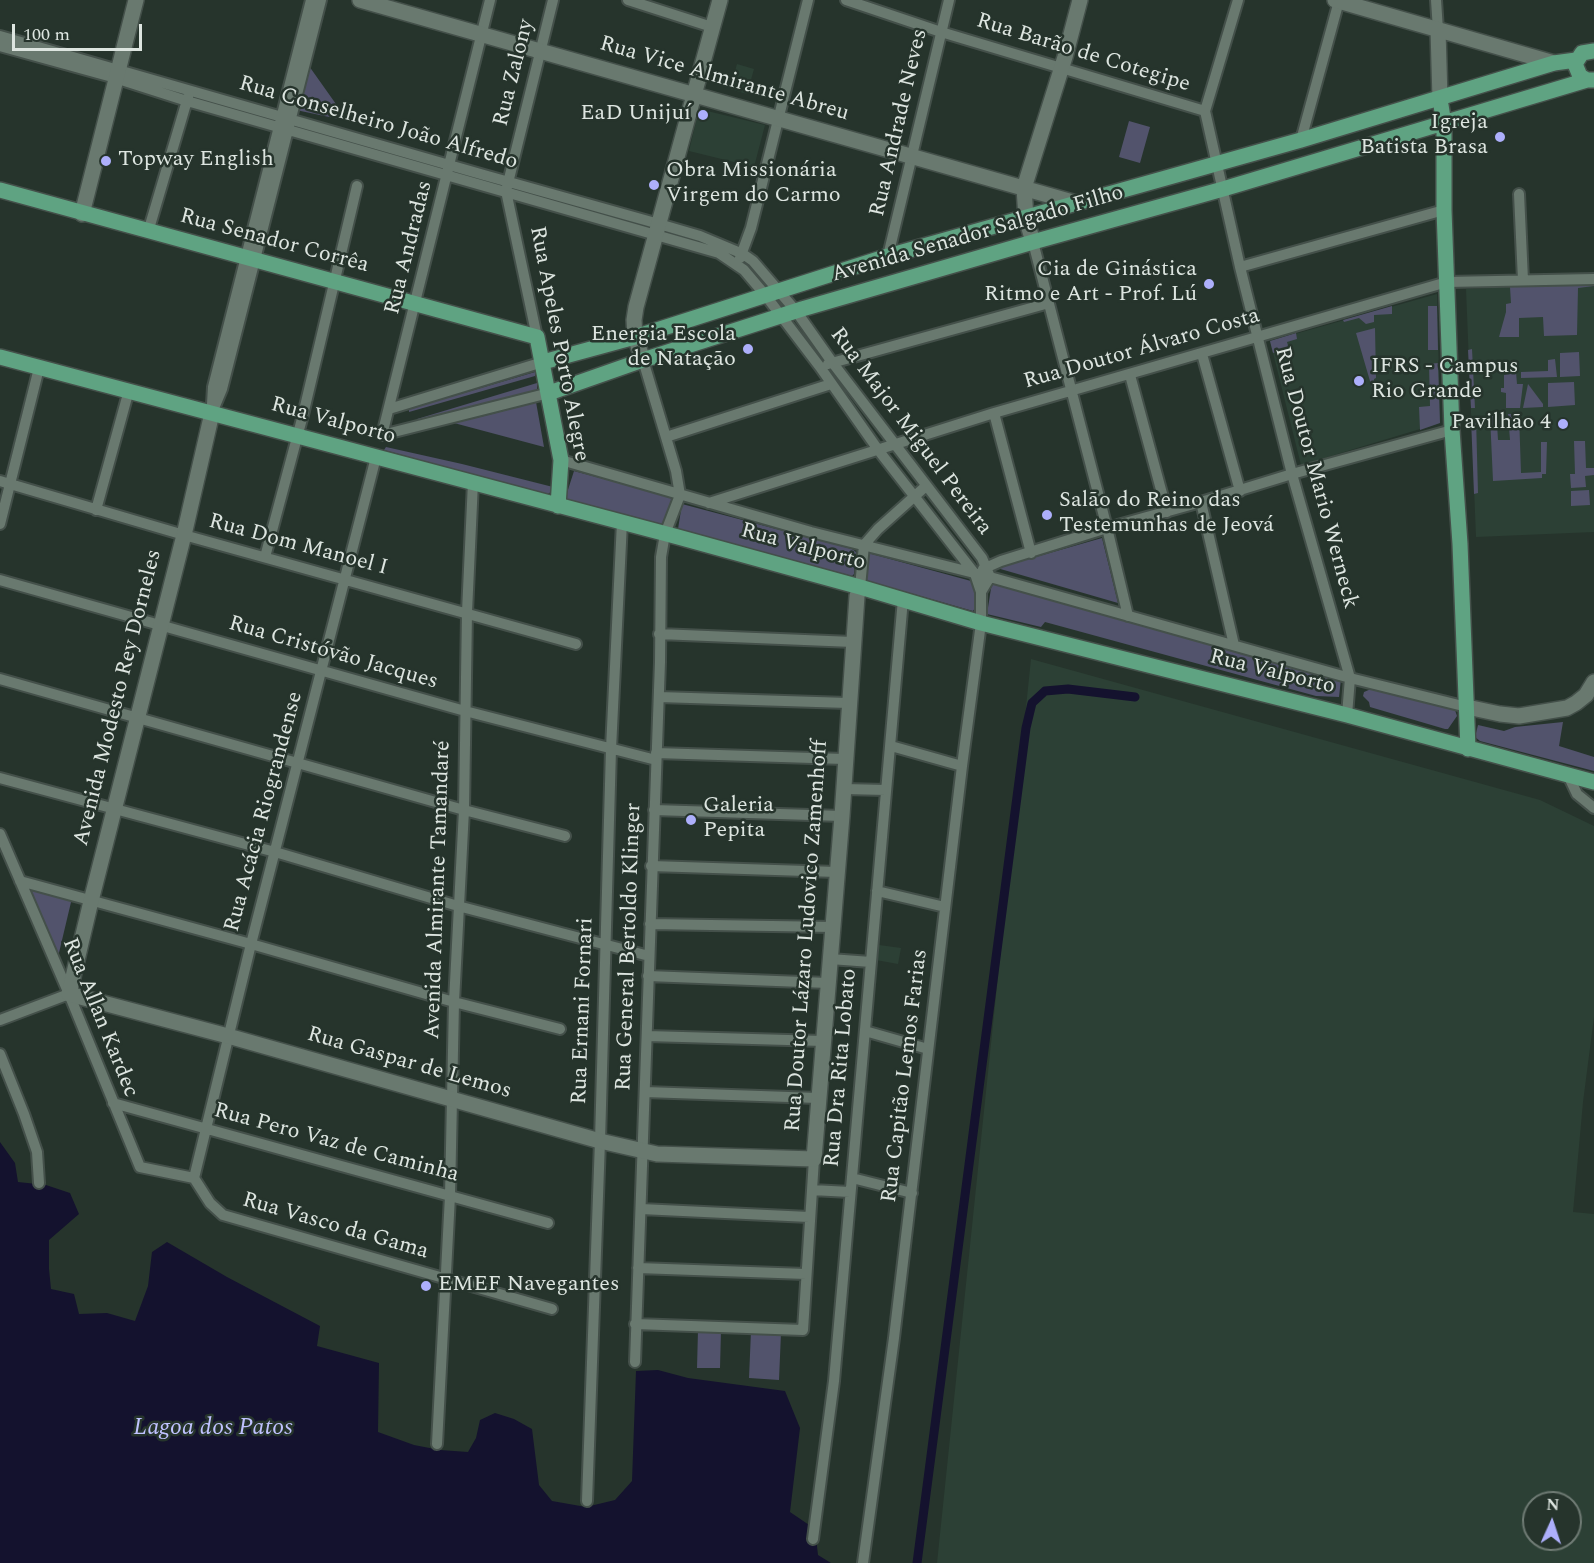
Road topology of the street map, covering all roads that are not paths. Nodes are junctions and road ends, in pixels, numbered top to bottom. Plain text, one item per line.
1 (136, 0) edge
2 (311, 0) edge
3 (321, 0) edge
4 (360, 0) edge
5 (490, 0) edge
6 (553, 0) edge
7 (628, 0) edge
8 (720, 0) edge
9 (808, 0) edge
10 (846, 0) edge
11 (949, 0) edge
12 (1080, 0) edge
13 (1238, 0) edge
14 (1436, 0) edge
15 (1337, 1) edge
16 (712, 27) junction
17 (1438, 30) junction
18 (942, 32) junction
19 (482, 35) junction
20 (0, 36) edge
21 (306, 40) junction
22 (0, 46) edge
23 (16, 46) junction
24 (1593, 48) edge
25 (540, 51) junction
26 (1576, 60) junction
27 (1554, 63) junction
28 (1062, 67) junction
29 (117, 74) junction
30 (1592, 83) edge
31 (693, 95) junction
32 (188, 96) junction
33 (1440, 99) junction
34 (1205, 111) junction
35 (777, 118) junction
36 (285, 123) junction
37 (1444, 124) junction
38 (1301, 140) junction
39 (911, 157) junction
40 (1216, 162) junction
41 (449, 170) junction
42 (357, 186) dead end
43 (507, 187) junction
44 (1024, 188) junction
45 (1223, 189) junction
46 (0, 190) edge
47 (1519, 195) dead end
48 (1076, 203) junction
49 (1444, 210) junction
50 (82, 214) junction
51 (1026, 218) junction
52 (658, 229) junction
53 (148, 232) junction
54 (1033, 242) junction
55 (743, 254) junction
56 (888, 256) junction
57 (250, 259) junction
58 (737, 264) junction
59 (1240, 267) junction
60 (1594, 279) edge
61 (1523, 280) junction
62 (334, 281) junction
63 (1447, 282) junction
64 (772, 294) junction
65 (416, 303) junction
66 (1048, 303) junction
67 (789, 314) junction
68 (537, 337) junction
69 (635, 337) junction
70 (1258, 337) junction
71 (1202, 354) junction
72 (0, 357) edge
73 (643, 360) junction
74 (543, 362) junction
75 (832, 362) junction
76 (820, 367) junction
77 (39, 368) junction
78 (1130, 375) junction
79 (831, 384) junction
80 (129, 390) junction
81 (1071, 392) junction
82 (549, 393) junction
83 (389, 409) junction
84 (212, 413) junction
85 (994, 413) junction
86 (1452, 430) junction
87 (382, 435) joint
88 (297, 436) junction
89 (666, 437) junction
90 (896, 443) junction
91 (879, 451) junction
92 (376, 457) junction
93 (561, 460) junction
94 (1292, 474) junction
95 (5, 482) edge
96 (473, 482) junction
97 (927, 486) junction
98 (1240, 491) junction
99 (680, 495) junction
100 (914, 498) junction
101 (1201, 502) junction
102 (709, 503) junction
103 (558, 506) junction
104 (96, 510) junction
105 (1167, 512) junction
106 (622, 522) junction
107 (0, 524) edge
108 (1107, 528) junction
109 (665, 534) junction
110 (184, 535) junction
111 (864, 545) junction
112 (1031, 553) junction
113 (265, 557) junction
114 (986, 566) junction
115 (975, 574) junction
116 (990, 577) junction
117 (345, 579) junction
118 (0, 580) edge
119 (860, 587) junction
120 (981, 592) junction
121 (903, 599) junction
122 (468, 612) junction
123 (1128, 616) junction
124 (981, 623) junction
125 (160, 626) junction
126 (659, 634) junction
127 (853, 642) junction
128 (576, 644) dead end
129 (1234, 645) junction
130 (322, 670) junction
131 (1350, 678) junction
132 (0, 679) edge
133 (1591, 693) edge
134 (659, 697) junction
135 (848, 703) junction
136 (1467, 710) junction
137 (465, 711) junction
138 (1347, 715) junction
139 (137, 718) junction
140 (891, 746) junction
141 (1468, 748) junction
142 (611, 749) junction
143 (656, 757) junction
144 (844, 759) junction
145 (299, 762) junction
146 (962, 766) junction
147 (1568, 775) junction
148 (0, 778) edge
149 (1594, 782) edge
150 (844, 789) junction
151 (886, 790) junction
152 (114, 808) junction
153 (1594, 808) edge
154 (464, 810) junction
155 (654, 810) junction
156 (842, 816) junction
157 (0, 834) edge
158 (565, 836) dead end
159 (275, 852) junction
160 (651, 866) junction
161 (837, 872) junction
162 (21, 881) junction
163 (877, 891) junction
164 (90, 901) junction
165 (458, 906) junction
166 (945, 907) junction
167 (650, 924) junction
168 (833, 927) junction
169 (251, 944) junction
170 (606, 946) junction
171 (648, 956) junction
172 (830, 959) junction
173 (871, 962) junction
174 (648, 976) junction
175 (828, 983) junction
176 (69, 994) junction
177 (454, 1002) junction
178 (0, 1020) edge
179 (560, 1029) dead end
180 (865, 1031) junction
181 (228, 1036) junction
182 (647, 1036) junction
183 (823, 1041) junction
184 (928, 1049) junction
185 (0, 1054) edge
186 (645, 1092) junction
187 (818, 1098) junction
188 (451, 1099) junction
189 (112, 1103) junction
190 (205, 1129) junction
191 (600, 1141) junction
192 (643, 1152) junction
193 (814, 1159) junction
194 (194, 1178) junction
195 (852, 1178) junction
196 (39, 1183) dead end
197 (812, 1190) junction
198 (850, 1192) junction
199 (912, 1193) junction
200 (450, 1196) junction
201 (641, 1209) junction
202 (809, 1217) junction
203 (548, 1223) dead end
204 (638, 1268) junction
205 (806, 1274) junction
206 (444, 1279) junction
207 (552, 1309) dead end
208 (635, 1324) junction
209 (635, 1362) dead end
210 (437, 1444) dead end
211 (587, 1501) dead end
212 (813, 1539) dead end
213 (863, 1563) edge

1 - 29 street
2 - 21 street
3 - 21 street
4 - 19 street, Rua Vice Almirante Abreu
5 - 19 street, Rua Andradas
6 - 25 street, Rua Zalony
7 - 16 street
8 - 16 street
9 - 35 street
10 - 18 street, Rua Barão de Cotegipe
11 - 18 street, Rua Andrade Neves
12 - 28 street
13 - 34 street
14 - 17 street
15 - 17 street
15 - 38 street
16 - 31 street
17 - 27 street
17 - 33 street
18 - 28 street, Rua Barão de Cotegipe
18 - 39 street, Rua Andrade Neves
19 - 25 street, Rua Vice Almirante Abreu
19 - 41 street, Rua Andradas
20 - 23 street, Rua Conselheiro João Alfredo
21 - 36 street
22 - 23 street, Rua Conselheiro João Alfredo
23 - 29 street, Rua Conselheiro João Alfredo
24 - 26 main road
25 - 31 street, Rua Vice Almirante Abreu
25 - 43 street, Rua Zalony
26 - 27 main road, Avenida Senador Salgado Filho
26 - 30 main road
27 - 33 main road, Avenida Senador Salgado Filho
28 - 34 street, Rua Barão de Cotegipe
28 - 44 street
29 - 32 street, Rua Conselheiro João Alfredo
29 - 50 street
30 - 37 main road, Avenida Senador Salgado Filho
31 - 35 street, Rua Vice Almirante Abreu
31 - 52 street
32 - 36 street, Rua Conselheiro João Alfredo
32 - 53 street
33 - 37 main road
33 - 38 main road, Avenida Senador Salgado Filho
34 - 40 street, Rua Doutor Mario Werneck
35 - 39 street, Rua Vice Almirante Abreu
35 - 55 street
36 - 41 street, Rua Conselheiro João Alfredo
36 - 57 street
37 - 45 main road, Avenida Senador Salgado Filho
37 - 49 main road
38 - 40 main road, Avenida Senador Salgado Filho
39 - 44 street, Rua Vice Almirante Abreu
39 - 56 street, Rua Andrade Neves
40 - 45 street, Rua Doutor Mario Werneck
40 - 48 main road, Avenida Senador Salgado Filho
41 - 43 street, Rua Conselheiro João Alfredo
41 - 65 street, Rua Andradas
42 - 62 street
43 - 52 street, Rua Conselheiro João Alfredo
43 - 68 street, Rua Apeles Porto Alegre
44 - 48 street, Rua Vice Almirante Abreu
44 - 51 street
45 - 54 main road, Avenida Senador Salgado Filho
45 - 59 street, Rua Doutor Mario Werneck
46 - 50 main road, Rua Senador Corrêa
47 - 61 street
48 - 51 main road, Avenida Senador Salgado Filho
49 - 59 street
49 - 63 main road
50 - 53 main road, Rua Senador Corrêa
51 - 54 street
51 - 56 main road, Avenida Senador Salgado Filho
52 - 55 street, Rua Conselheiro João Alfredo
52 - 58 street, Rua Conselheiro João Alfredo
52 - 69 street
53 - 57 main road, Rua Senador Corrêa
54 - 66 street
54 - 67 main road, Avenida Senador Salgado Filho
55 - 58 street
55 - 64 street
56 - 64 main road, Avenida Senador Salgado Filho
57 - 62 main road, Rua Senador Corrêa
57 - 84 street
58 - 64 street, Rua Conselheiro João Alfredo
59 - 70 street, Rua Doutor Mario Werneck
60 - 61 street, Rua Doutor Álvaro Costa
61 - 63 street, Rua Doutor Álvaro Costa
62 - 65 main road, Rua Senador Corrêa
62 - 88 street
63 - 70 street, Rua Doutor Álvaro Costa
63 - 86 main road
64 - 67 street
64 - 69 main road, Avenida Senador Salgado Filho
65 - 68 main road, Rua Senador Corrêa
65 - 83 street, Rua Andradas
66 - 75 street
66 - 81 street
67 - 73 main road, Avenida Senador Salgado Filho
67 - 75 street, Rua Major Miguel Pereira
67 - 76 street, Rua Major Miguel Pereira
68 - 74 main road, Rua Apeles Porto Alegre
69 - 73 street
69 - 74 main road, Avenida Senador Salgado Filho
70 - 71 street, Rua Doutor Álvaro Costa
70 - 94 street, Rua Doutor Mario Werneck
71 - 78 street, Rua Doutor Álvaro Costa
71 - 98 street
72 - 77 main road, Rua Valporto
73 - 82 main road, Avenida Senador Salgado Filho
73 - 89 street
74 - 82 main road, Rua Apeles Porto Alegre
74 - 83 street, Avenida Senador Salgado Filho
75 - 76 street
75 - 90 street, Rua Major Miguel Pereira
76 - 79 street, Rua Major Miguel Pereira
77 - 80 main road, Rua Valporto
77 - 95 street
78 - 81 street, Rua Doutor Álvaro Costa
78 - 105 street
79 - 89 street
79 - 91 street, Rua Major Miguel Pereira
80 - 84 main road, Rua Valporto
80 - 104 street
81 - 85 street, Rua Doutor Álvaro Costa
81 - 108 street
82 - 87 street, Avenida Senador Salgado Filho
82 - 93 main road, Rua Apeles Porto Alegre
83 - 87 street, Rua Andradas
84 - 88 main road, Rua Valporto
84 - 110 street, Avenida Modesto Rey Dorneles
85 - 90 street, Rua Doutor Álvaro Costa
85 - 112 street
86 - 94 street
86 - 136 main road
88 - 92 main road, Rua Valporto
88 - 113 street
89 - 99 street
90 - 91 street, Rua Doutor Álvaro Costa
90 - 97 street, Rua Major Miguel Pereira
91 - 100 street, Rua Major Miguel Pereira
91 - 102 street, Rua Doutor Álvaro Costa
92 - 96 main road, Rua Valporto
92 - 117 street, Rua Acácia Riograndense
93 - 99 street, Rua Valporto
93 - 103 main road, Rua Apeles Porto Alegre
94 - 98 street
94 - 131 street, Rua Doutor Mario Werneck
95 - 104 street, Rua Dom Manoel I
95 - 107 street
96 - 103 main road, Rua Valporto
96 - 122 street, Avenida Almirante Tamandaré
97 - 100 street
97 - 114 street, Rua Major Miguel Pereira
98 - 101 street
99 - 102 street, Rua Valporto
99 - 109 street, Rua General Bertoldo Klinger
100 - 111 street
100 - 115 street, Rua Major Miguel Pereira
101 - 105 street
101 - 129 street
102 - 111 street, Rua Valporto
103 - 106 main road, Rua Valporto
104 - 110 street, Rua Dom Manoel I
105 - 108 street
106 - 109 main road, Rua Valporto
106 - 142 street, Rua Ernani Fornari
108 - 112 street
108 - 123 street
109 - 119 main road, Rua Valporto
109 - 126 street, Rua General Bertoldo Klinger
110 - 113 street, Rua Dom Manoel I
110 - 125 street, Avenida Modesto Rey Dorneles
111 - 115 street, Rua Valporto
111 - 119 street, Rua Doutor Lázaro Ludovico Zamenhoff
112 - 114 street
113 - 117 street, Rua Dom Manoel I
114 - 115 street
114 - 116 street, Rua Major Miguel Pereira
115 - 116 street, Rua Valporto
115 - 120 street, Rua Capitão Lemos Farias
116 - 120 street
116 - 123 street, Rua Valporto
117 - 122 street, Rua Dom Manoel I
117 - 130 street, Rua Acácia Riograndense
118 - 125 street, Rua Cristóvão Jacques
119 - 121 main road, Rua Valporto
119 - 127 street, Rua Doutor Lázaro Ludovico Zamenhoff
120 - 124 street, Rua Capitão Lemos Farias
121 - 124 main road, Rua Valporto
121 - 140 street, Rua Dra Rita Lobato
122 - 128 street, Rua Dom Manoel I
122 - 137 street, Avenida Almirante Tamandaré
123 - 129 street, Rua Valporto
124 - 138 main road, Rua Valporto
124 - 146 street, Rua Capitão Lemos Farias
125 - 130 street, Rua Cristóvão Jacques
125 - 139 street, Avenida Modesto Rey Dorneles
126 - 127 street
126 - 134 street, Rua General Bertoldo Klinger
127 - 135 street, Rua Doutor Lázaro Ludovico Zamenhoff
129 - 131 street, Rua Valporto
130 - 137 street, Rua Cristóvão Jacques
130 - 145 street, Rua Acácia Riograndense
131 - 136 street, Rua Valporto
131 - 138 street, Rua Doutor Mario Werneck
132 - 139 street
133 - 136 street
134 - 135 street
134 - 143 street, Rua General Bertoldo Klinger
135 - 144 street, Rua Doutor Lázaro Ludovico Zamenhoff
136 - 141 main road
137 - 142 street, Rua Cristóvão Jacques
137 - 154 street, Avenida Almirante Tamandaré
138 - 141 main road, Rua Valporto
139 - 145 street
139 - 152 street, Avenida Modesto Rey Dorneles
140 - 146 street
140 - 151 street, Rua Dra Rita Lobato
141 - 147 main road, Rua Valporto
142 - 143 street, Rua Cristóvão Jacques
142 - 170 street, Rua Ernani Fornari
143 - 144 street, Rua Cristóvão Jacques
143 - 155 street, Rua General Bertoldo Klinger
144 - 150 street, Rua Doutor Lázaro Ludovico Zamenhoff
145 - 154 street
145 - 159 street, Rua Acácia Riograndense
146 - 166 street, Rua Capitão Lemos Farias
147 - 149 main road, Rua Valporto
147 - 153 street
148 - 152 street
150 - 151 street
150 - 156 street, Rua Doutor Lázaro Ludovico Zamenhoff
151 - 163 street, Rua Dra Rita Lobato
152 - 159 street
152 - 164 street, Avenida Modesto Rey Dorneles
154 - 158 street
154 - 165 street, Avenida Almirante Tamandaré
155 - 156 street
155 - 160 street, Rua General Bertoldo Klinger
156 - 161 street, Rua Doutor Lázaro Ludovico Zamenhoff
157 - 162 street, Rua Allan Kardec
159 - 165 street
159 - 169 street, Rua Acácia Riograndense
160 - 161 street
160 - 167 street, Rua General Bertoldo Klinger
161 - 168 street, Rua Doutor Lázaro Ludovico Zamenhoff
162 - 164 street
162 - 176 street, Rua Allan Kardec
163 - 166 street
163 - 173 street, Rua Dra Rita Lobato
164 - 169 street
164 - 176 street, Avenida Modesto Rey Dorneles
165 - 170 street
165 - 177 street, Avenida Almirante Tamandaré
166 - 184 street, Rua Capitão Lemos Farias
167 - 168 street
167 - 171 street, Rua General Bertoldo Klinger
168 - 172 street, Rua Doutor Lázaro Ludovico Zamenhoff
169 - 177 street
169 - 181 street, Rua Acácia Riograndense
170 - 171 street
170 - 191 street, Rua Ernani Fornari
171 - 174 street, Rua General Bertoldo Klinger
172 - 173 street
172 - 175 street, Rua Doutor Lázaro Ludovico Zamenhoff
173 - 180 street, Rua Dra Rita Lobato
174 - 175 street
174 - 182 street, Rua General Bertoldo Klinger
175 - 183 street, Rua Doutor Lázaro Ludovico Zamenhoff
176 - 178 street
176 - 181 street, Rua Gaspar de Lemos
176 - 189 street, Rua Allan Kardec
177 - 179 street
177 - 188 street, Avenida Almirante Tamandaré
180 - 184 street
180 - 195 street, Rua Dra Rita Lobato
181 - 188 street, Rua Gaspar de Lemos
181 - 190 street, Rua Acácia Riograndense
182 - 183 street
182 - 186 street, Rua General Bertoldo Klinger
183 - 187 street, Rua Doutor Lázaro Ludovico Zamenhoff
184 - 199 street, Rua Capitão Lemos Farias
185 - 196 street
186 - 187 street
186 - 192 street, Rua General Bertoldo Klinger
187 - 193 street, Rua Doutor Lázaro Ludovico Zamenhoff
188 - 191 street, Rua Gaspar de Lemos
188 - 200 street, Avenida Almirante Tamandaré
189 - 190 street, Rua Pero Vaz de Caminha
189 - 194 street, Rua Allan Kardec
190 - 194 street, Rua Acácia Riograndense
190 - 200 street, Rua Pero Vaz de Caminha
191 - 192 street, Rua Gaspar de Lemos
191 - 211 street, Rua Ernani Fornari
192 - 193 street, Rua Gaspar de Lemos
192 - 201 street, Rua General Bertoldo Klinger
193 - 197 street, Rua Doutor Lázaro Ludovico Zamenhoff
194 - 206 street, Rua Vasco da Gama
195 - 198 street, Rua Dra Rita Lobato
195 - 199 street
197 - 198 street
197 - 202 street, Rua Doutor Lázaro Ludovico Zamenhoff
198 - 212 street, Rua Dra Rita Lobato
199 - 213 street, Rua Capitão Lemos Farias
200 - 203 street, Rua Pero Vaz de Caminha
200 - 206 street, Avenida Almirante Tamandaré
201 - 202 street
201 - 204 street, Rua General Bertoldo Klinger
202 - 205 street, Rua Doutor Lázaro Ludovico Zamenhoff
204 - 205 street
204 - 208 street, Rua General Bertoldo Klinger
205 - 208 street, Rua Doutor Lázaro Ludovico Zamenhoff
206 - 207 street, Rua Vasco da Gama
206 - 210 street, Avenida Almirante Tamandaré
208 - 209 street, Rua General Bertoldo Klinger

